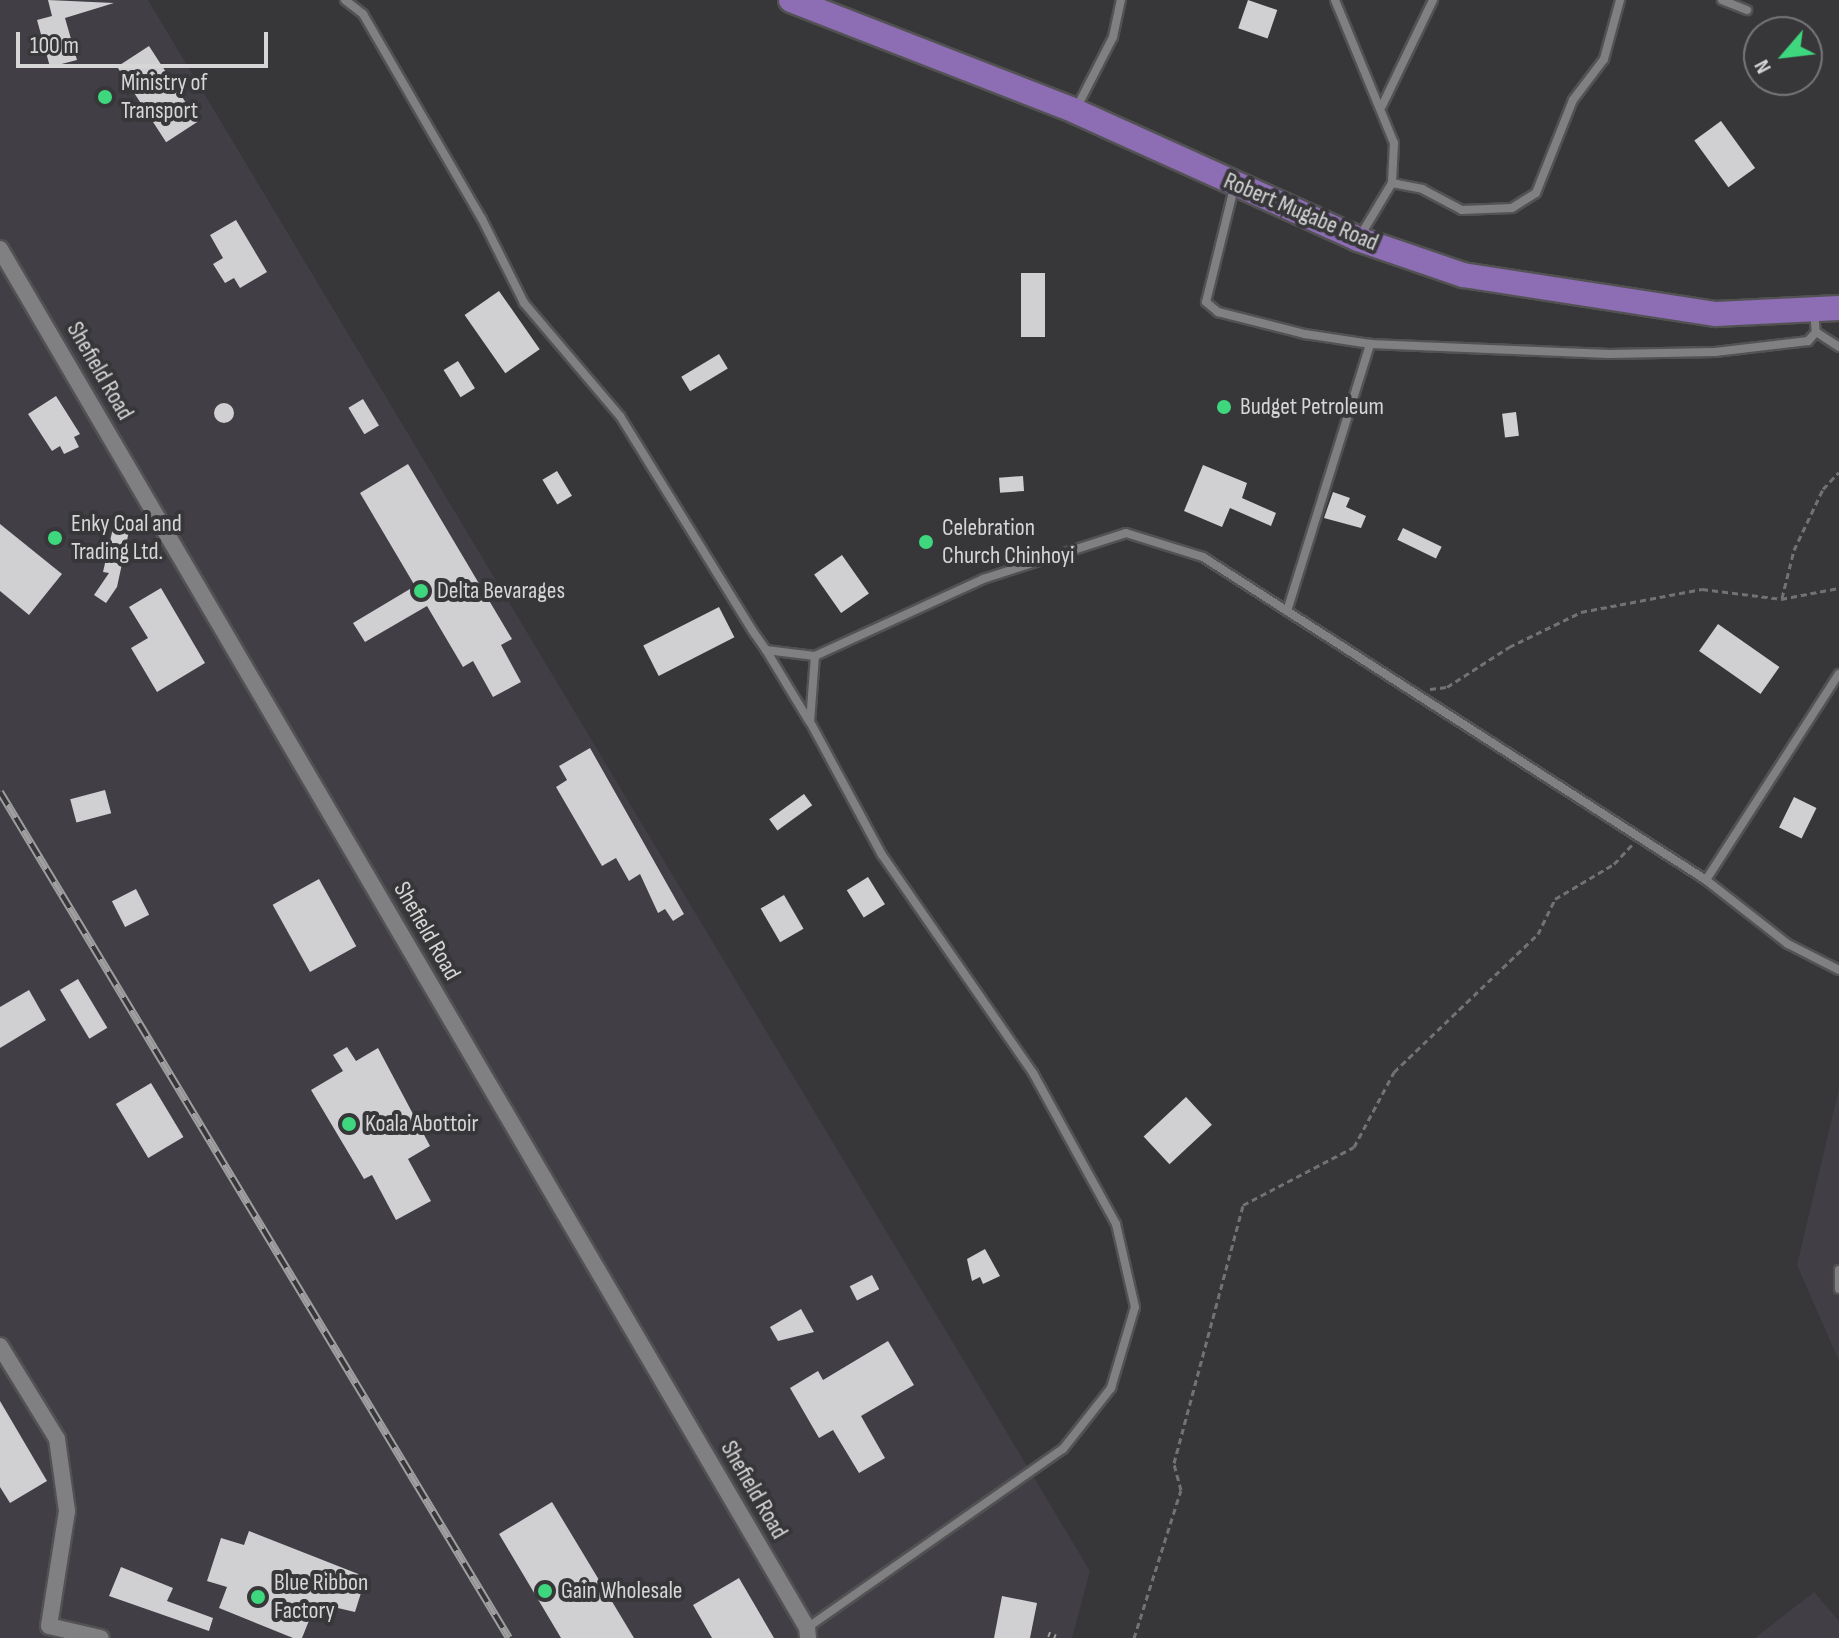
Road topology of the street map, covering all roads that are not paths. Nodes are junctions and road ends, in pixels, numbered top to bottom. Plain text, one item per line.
1 (345, 0) edge
2 (1121, 0) edge
3 (1335, 0) edge
4 (1433, 0) edge
5 (1620, 0) edge
6 (1722, 0) edge
7 (804, 1) edge
8 (1747, 10) dead end
9 (1382, 106) junction
10 (1075, 111) junction
11 (1392, 183) junction
12 (1235, 184) junction
13 (1358, 239) junction
14 (0, 249) edge
15 (1839, 308) edge
16 (1815, 321) junction
17 (1370, 344) junction
18 (1839, 347) edge
19 (1287, 611) junction
20 (766, 650) junction
21 (815, 656) junction
22 (1839, 674) edge
23 (810, 722) junction
24 (1706, 880) junction
25 (1839, 970) edge
26 (1839, 1270) edge
27 (1839, 1289) edge
28 (0, 1346) edge
29 (47, 1632) edge
30 (807, 1633) edge
31 (101, 1638) edge

1 - 20 lane
2 - 10 lane
3 - 9 lane
4 - 9 lane
5 - 11 lane
6 - 8 lane
7 - 10 main road, Robert Mugabe Road
9 - 11 lane
10 - 12 main road, Robert Mugabe Road
11 - 13 lane
12 - 13 main road, Robert Mugabe Road
12 - 17 lane
13 - 16 main road, Robert Mugabe Road
14 - 30 street, Shefield Road
15 - 16 main road, Robert Mugabe Road
16 - 17 lane
16 - 18 lane
17 - 19 lane
19 - 21 lane
19 - 24 lane
20 - 21 lane
20 - 23 lane
21 - 23 lane
22 - 24 lane
23 - 30 lane
24 - 25 lane
26 - 27 lane
28 - 29 street
29 - 31 street

